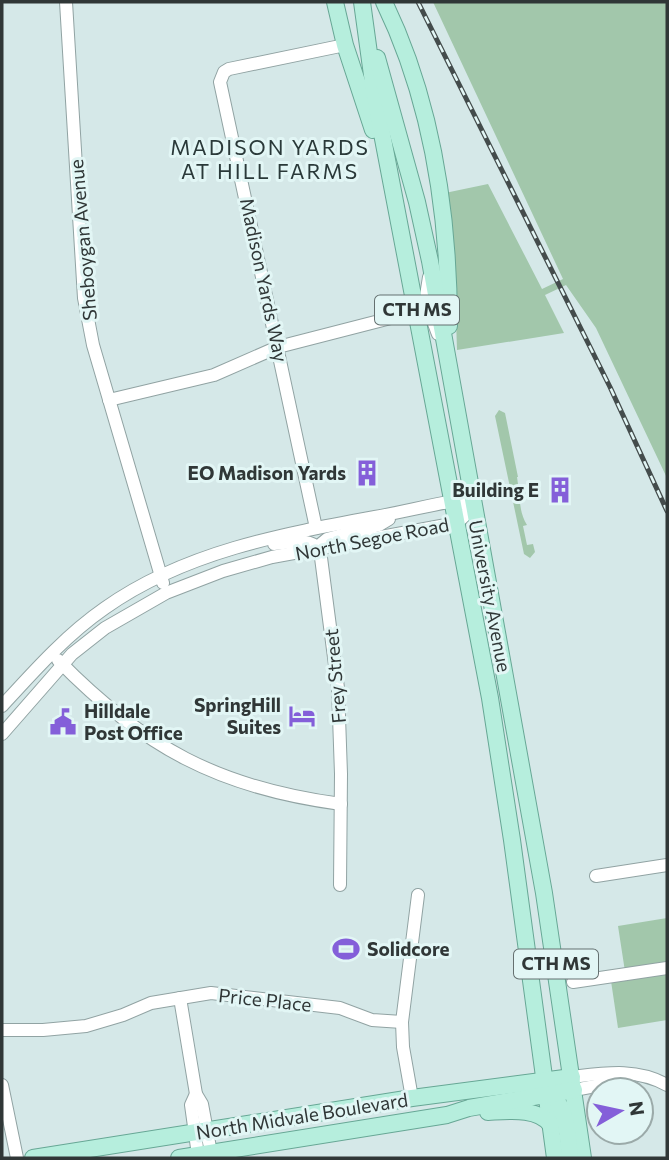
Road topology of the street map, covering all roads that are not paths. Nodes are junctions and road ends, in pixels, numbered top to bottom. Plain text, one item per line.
1 (66, 2) edge
2 (335, 2) edge
3 (363, 2) edge
4 (384, 2) edge
5 (369, 40) junction
6 (345, 45) junction
7 (391, 181) junction
8 (430, 261) junction
9 (418, 311) junction
10 (278, 346) junction
11 (444, 347) junction
12 (109, 400) junction
13 (464, 457) junction
14 (453, 501) junction
15 (474, 506) junction
16 (403, 512) junction
17 (457, 523) junction
18 (316, 528) junction
19 (232, 550) junction
20 (320, 550) junction
21 (160, 575) junction
22 (166, 593) junction
23 (115, 622) junction
24 (51, 654) junction
25 (62, 664) junction
26 (2, 706) edge
27 (2, 734) edge
28 (341, 804) junction
29 (667, 866) edge
30 (596, 876) dead end
31 (340, 885) dead end
32 (418, 895) dead end
33 (667, 968) edge
34 (573, 982) dead end
35 (180, 998) junction
36 (402, 1022) junction
37 (2, 1030) edge
38 (573, 1084) junction
39 (2, 1085) edge
40 (667, 1085) edge
41 (544, 1088) junction
42 (412, 1098) junction
43 (447, 1115) junction
44 (551, 1125) junction
45 (201, 1132) junction
46 (204, 1154) junction
47 (17, 1158) edge
48 (33, 1158) edge
49 (179, 1158) edge
50 (555, 1158) edge
51 (570, 1158) edge
52 (583, 1158) edge

1 - 12 street, Sheboygan Avenue
2 - 6 main road
3 - 5 main road, University Avenue / CTH MS
4 - 13 main road
5 - 7 main road, University Avenue / CTH MS
5 - 8 main road, University Avenue / CTH MS
6 - 7 main road
6 - 10 street, Madison Yards Way
7 - 9 main road, University Avenue / CTH MS
8 - 9 street
8 - 11 main road, University Avenue / CTH MS
9 - 10 street
9 - 11 street
9 - 14 main road, University Avenue / CTH MS
10 - 12 street
10 - 18 street, Madison Yards Way
11 - 13 main road, University Avenue / CTH MS
12 - 21 street, Sheboygan Avenue
13 - 15 main road, University Avenue / CTH MS
14 - 15 street, North Segoe Road
14 - 16 street, North Segoe Road
14 - 17 main road, University Avenue / CTH MS
15 - 17 street, North Segoe Road
15 - 38 main road, University Avenue / CTH MS
16 - 18 street, North Segoe Road
16 - 20 street
17 - 20 street, North Segoe Road
17 - 41 main road, University Avenue / CTH MS
18 - 19 street, North Segoe Road
19 - 20 street
19 - 21 street, North Segoe Road
20 - 22 street, North Segoe Road
20 - 28 street, Frey Street
21 - 22 street, Sheboygan Avenue
21 - 23 street
21 - 24 street, North Segoe Road
22 - 23 street, North Segoe Road
23 - 25 street, North Segoe Road
24 - 25 street
24 - 26 street, North Segoe Road
25 - 27 street, North Segoe Road
25 - 28 street
28 - 31 street, Frey Street
29 - 30 street
32 - 36 street
33 - 34 street
35 - 36 street, Price Place
35 - 37 street, Price Place
35 - 45 street
36 - 42 street
38 - 40 street
38 - 41 main road, North Midvale Boulevard
38 - 52 main road, University Avenue / CTH MS
39 - 47 street
41 - 42 main road, North Midvale Boulevard
41 - 43 main road, North Midvale Boulevard
41 - 44 main road, University Avenue / CTH MS
41 - 51 main road
42 - 45 main road, North Midvale Boulevard
43 - 44 main road
43 - 46 main road, North Midvale Boulevard
44 - 50 main road, University Avenue / CTH MS
45 - 46 street
45 - 48 main road, North Midvale Boulevard
46 - 49 main road, North Midvale Boulevard

